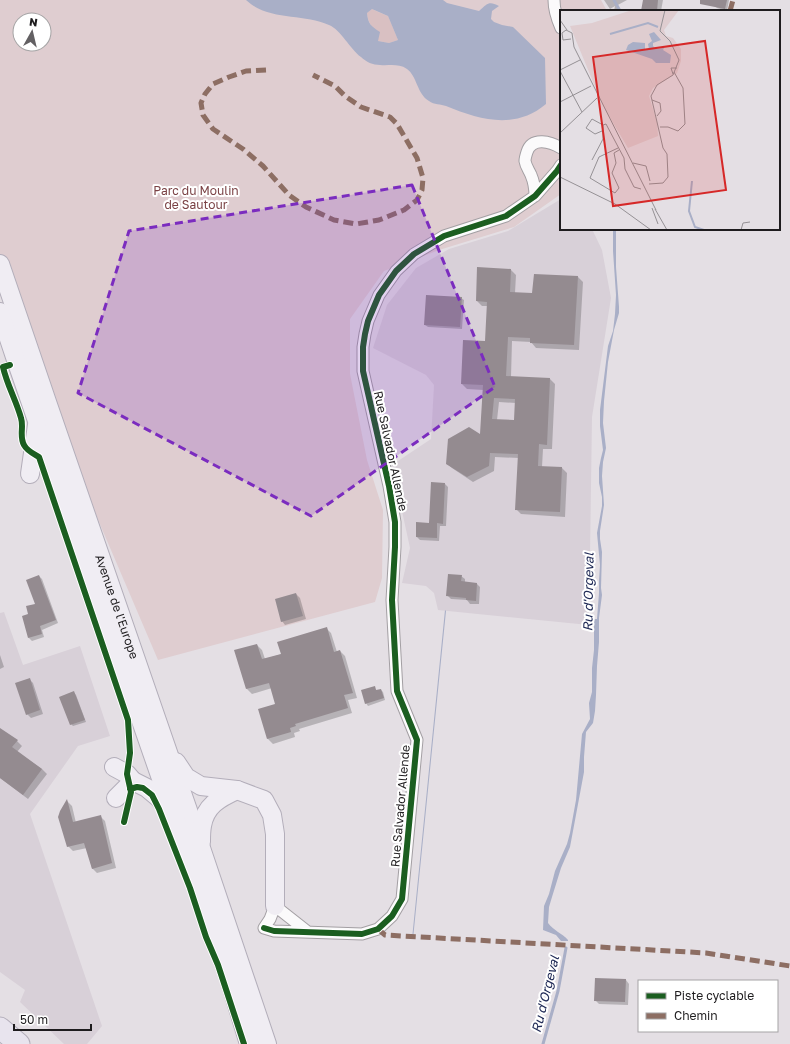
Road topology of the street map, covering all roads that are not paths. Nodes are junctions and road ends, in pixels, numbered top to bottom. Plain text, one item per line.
1 (554, 0) edge
2 (560, 26) edge
3 (560, 147) edge
4 (560, 166) edge
5 (535, 196) junction
6 (0, 264) edge
7 (0, 312) edge
8 (38, 422) junction
9 (30, 474) dead end
10 (169, 754) junction
11 (114, 767) dead end
12 (133, 782) junction
13 (237, 790) junction
14 (116, 798) dead end
15 (174, 816) junction
16 (201, 848) junction
17 (275, 906) junction
18 (308, 932) junction
19 (228, 952) junction
20 (0, 1028) edge
21 (19, 1044) edge
22 (249, 1044) edge
23 (267, 1044) edge

1 - 2 street
3 - 5 street
4 - 5 street, Rue Salvador Allende
5 - 18 street, Rue Salvador Allende
6 - 10 main road, Avenue de l'Europe
7 - 8 main road, Avenue de l'Europe
8 - 9 main road
8 - 15 main road, Avenue de l'Europe
10 - 13 main road
10 - 16 main road, Avenue de l'Europe
11 - 12 main road
12 - 14 main road
12 - 15 main road
13 - 16 main road
13 - 17 main road
15 - 19 main road, Avenue de l'Europe
16 - 19 main road, Avenue de l'Europe
17 - 18 street
17 - 18 street, Rue Salvador Allende
19 - 22 main road
19 - 23 main road
20 - 21 highway

